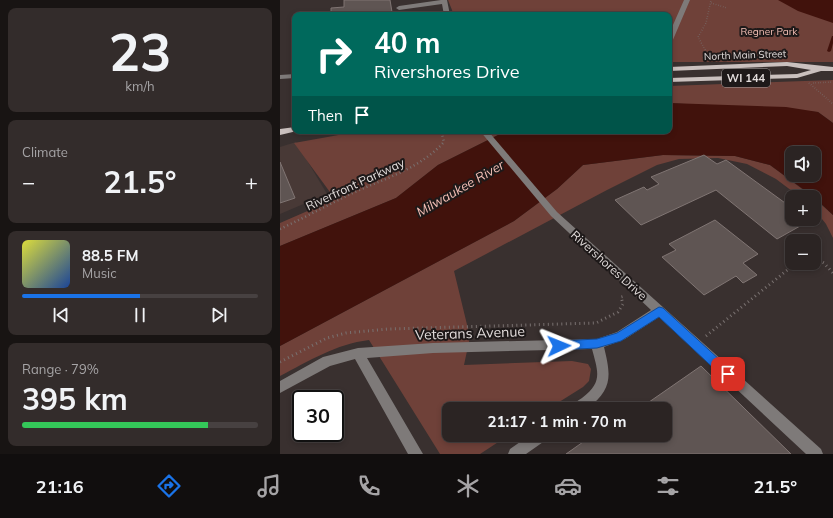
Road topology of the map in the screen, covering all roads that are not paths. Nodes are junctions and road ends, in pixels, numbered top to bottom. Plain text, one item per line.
1 (687, 0) edge
2 (444, 1) edge
3 (399, 8) dead end
4 (446, 12) edge
5 (672, 35) edge
6 (672, 69) edge
7 (822, 69) junction
8 (833, 69) edge
9 (292, 76) edge
10 (280, 77) edge
11 (672, 80) edge
12 (292, 129) edge
13 (280, 132) edge
14 (486, 134) edge
15 (659, 311) junction
16 (597, 344) junction
17 (358, 353) junction
18 (280, 387) edge
19 (587, 402) edge
20 (531, 442) edge
21 (416, 454) edge
22 (515, 454) edge
23 (816, 454) edge

1 - 5 street
2 - 3 street
2 - 4 street
6 - 7 main road, North Main Street / WI 144
7 - 8 main road, North Main Street / WI 144
7 - 11 main road, North Main Street / WI 144
9 - 10 street
12 - 13 main road
14 - 15 street, Rivershores Drive
15 - 16 street, Veterans Avenue
15 - 23 street, Rivershores Drive
16 - 17 street, Veterans Avenue
16 - 19 street
17 - 18 street, Veterans Avenue
17 - 21 street
20 - 22 street

